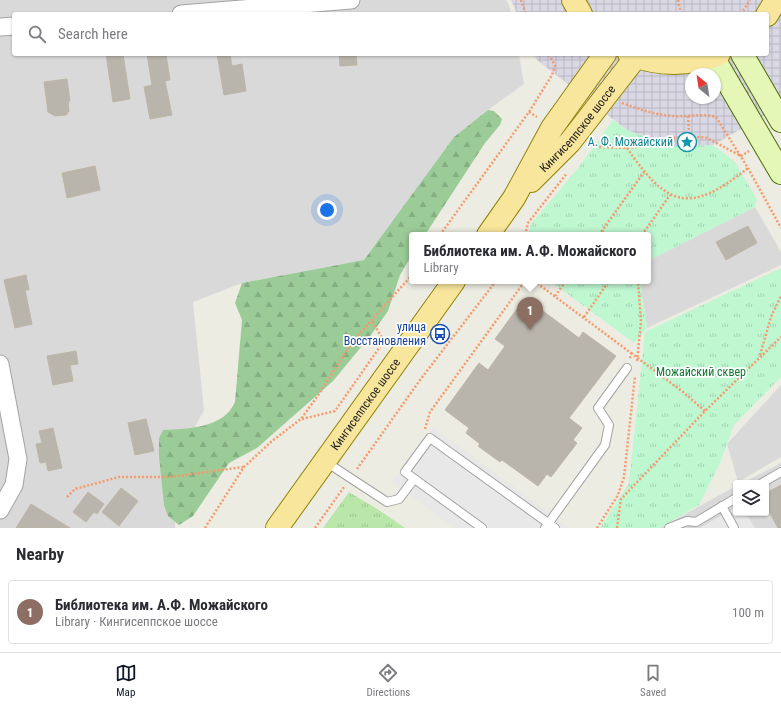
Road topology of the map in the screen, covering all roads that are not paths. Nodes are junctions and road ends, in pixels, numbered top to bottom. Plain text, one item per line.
1 (351, 0) edge
2 (573, 0) edge
3 (776, 0) edge
4 (301, 3) edge
5 (203, 12) edge
6 (580, 12) edge
7 (769, 12) edge
8 (12, 26) edge
9 (0, 27) edge
10 (604, 56) edge
11 (632, 56) edge
12 (637, 56) edge
13 (716, 56) edge
14 (743, 56) edge
15 (781, 121) edge
16 (781, 173) edge
17 (514, 198) junction
18 (490, 232) edge
19 (452, 284) edge
20 (0, 364) edge
21 (626, 368) road end
22 (325, 462) junction
23 (781, 472) edge
24 (414, 479) junction
25 (767, 480) edge
26 (733, 500) edge
27 (722, 506) junction
28 (0, 510) edge
29 (697, 525) edge
30 (550, 526) edge
31 (277, 528) edge
32 (482, 528) edge
33 (669, 528) edge
34 (734, 528) edge

1 - 4 street
2 - 6 main road
3 - 7 main road
4 - 5 street
8 - 9 street
10 - 17 main road, Кингисеппское шоссе
11 - 17 main road, Кингисеппское шоссе
12 - 13 main road
13 - 16 main road
14 - 15 main road
17 - 18 main road, Кингисеппское шоссе
19 - 22 main road, Кингисеппское шоссе
20 - 28 street
21 - 30 lane
22 - 24 lane
22 - 31 main road, Кингисеппское шоссе
23 - 25 lane
24 - 30 lane
24 - 32 lane
26 - 27 lane
27 - 29 lane
27 - 34 lane
29 - 33 lane

